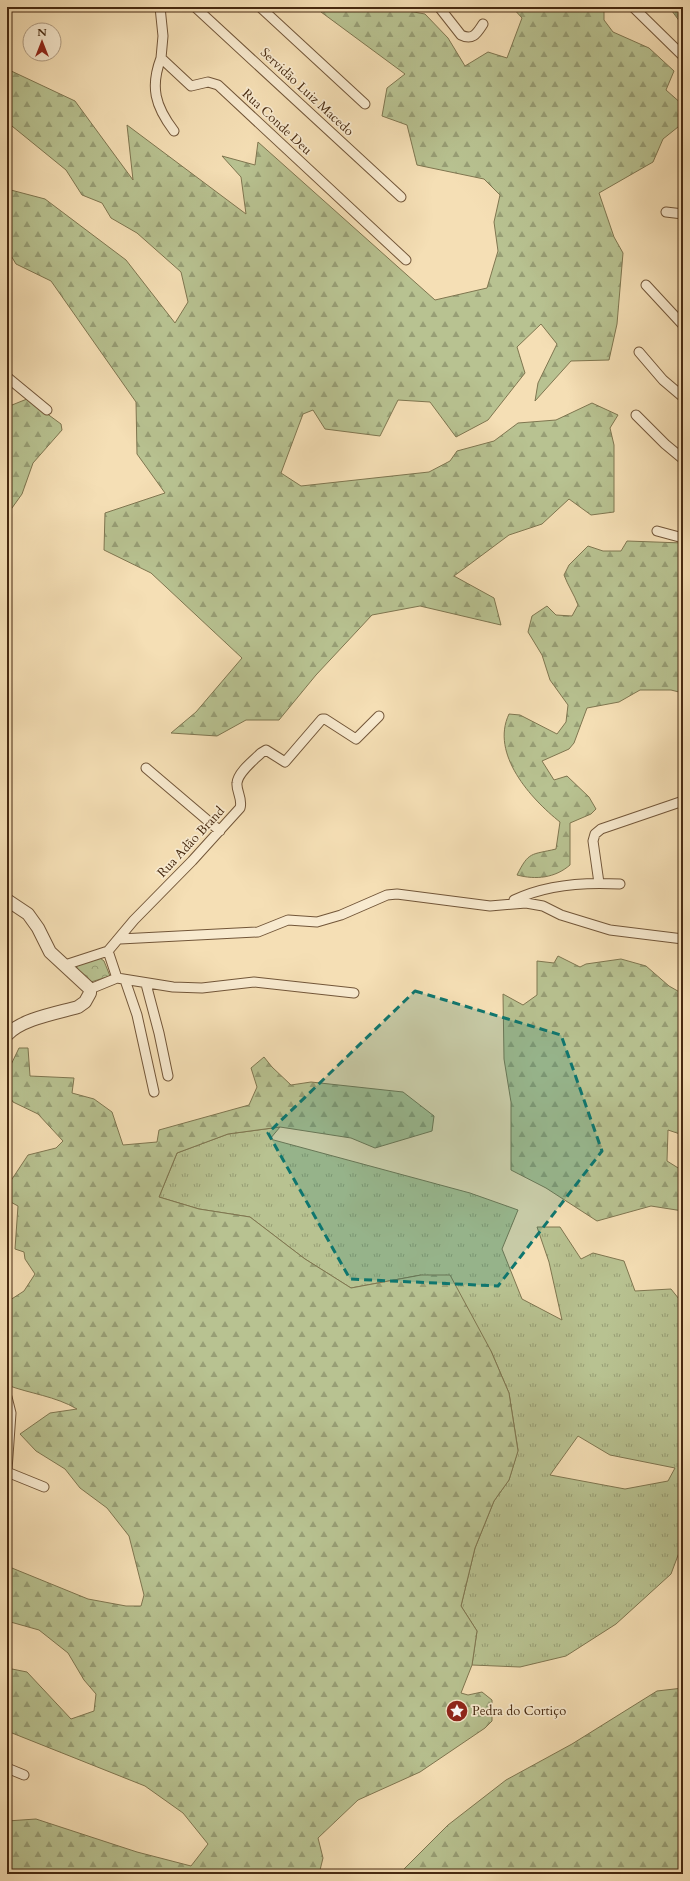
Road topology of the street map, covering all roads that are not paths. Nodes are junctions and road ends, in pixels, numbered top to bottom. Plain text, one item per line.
1 (160, 7) edge
2 (195, 7) edge
3 (260, 7) edge
4 (438, 7) edge
5 (633, 7) edge
6 (483, 24) dead end
7 (683, 56) edge
8 (161, 58) junction
9 (364, 104) dead end
10 (174, 130) dead end
11 (401, 196) dead end
12 (666, 212) dead end
13 (683, 214) edge
14 (406, 260) dead end
15 (646, 284) dead end
16 (683, 325) edge
17 (639, 352) dead end
18 (7, 377) edge
19 (683, 397) edge
20 (46, 410) dead end
21 (636, 415) dead end
22 (683, 459) edge
23 (657, 531) dead end
24 (683, 538) edge
25 (379, 716) dead end
26 (146, 768) dead end
27 (683, 800) edge
28 (220, 831) junction
29 (599, 883) junction
30 (620, 884) dead end
31 (7, 900) edge
32 (504, 905) junction
33 (120, 939) junction
34 (683, 939) edge
35 (108, 951) junction
36 (65, 965) junction
37 (121, 979) junction
38 (146, 984) junction
39 (90, 989) junction
40 (354, 993) dead end
41 (9, 1029) edge
42 (168, 1076) dead end
43 (154, 1092) dead end
44 (7, 1397) edge
45 (9, 1443) edge
46 (7, 1471) edge
47 (44, 1487) dead end
48 (7, 1768) edge
49 (24, 1775) dead end

1 - 8 street
2 - 11 street, Servidão Luiz Macedo
3 - 9 street
4 - 6 street
5 - 7 street
8 - 10 street
8 - 14 street, Rua Conde Deu
12 - 13 street
15 - 16 street
17 - 19 street
18 - 20 street
21 - 22 street
23 - 24 street
25 - 28 street, Rua Adão Brand
26 - 28 street
27 - 29 street
28 - 33 street, Rua Adão Brand
29 - 30 street
29 - 32 street
31 - 36 street
32 - 33 street
32 - 34 street
33 - 35 street, Rua Adão Brand
35 - 36 street
35 - 37 street
36 - 39 street
37 - 38 street
37 - 39 street
37 - 43 street
38 - 40 street
38 - 42 street
39 - 41 street
44 - 45 street
45 - 46 street
46 - 47 street
48 - 49 street

